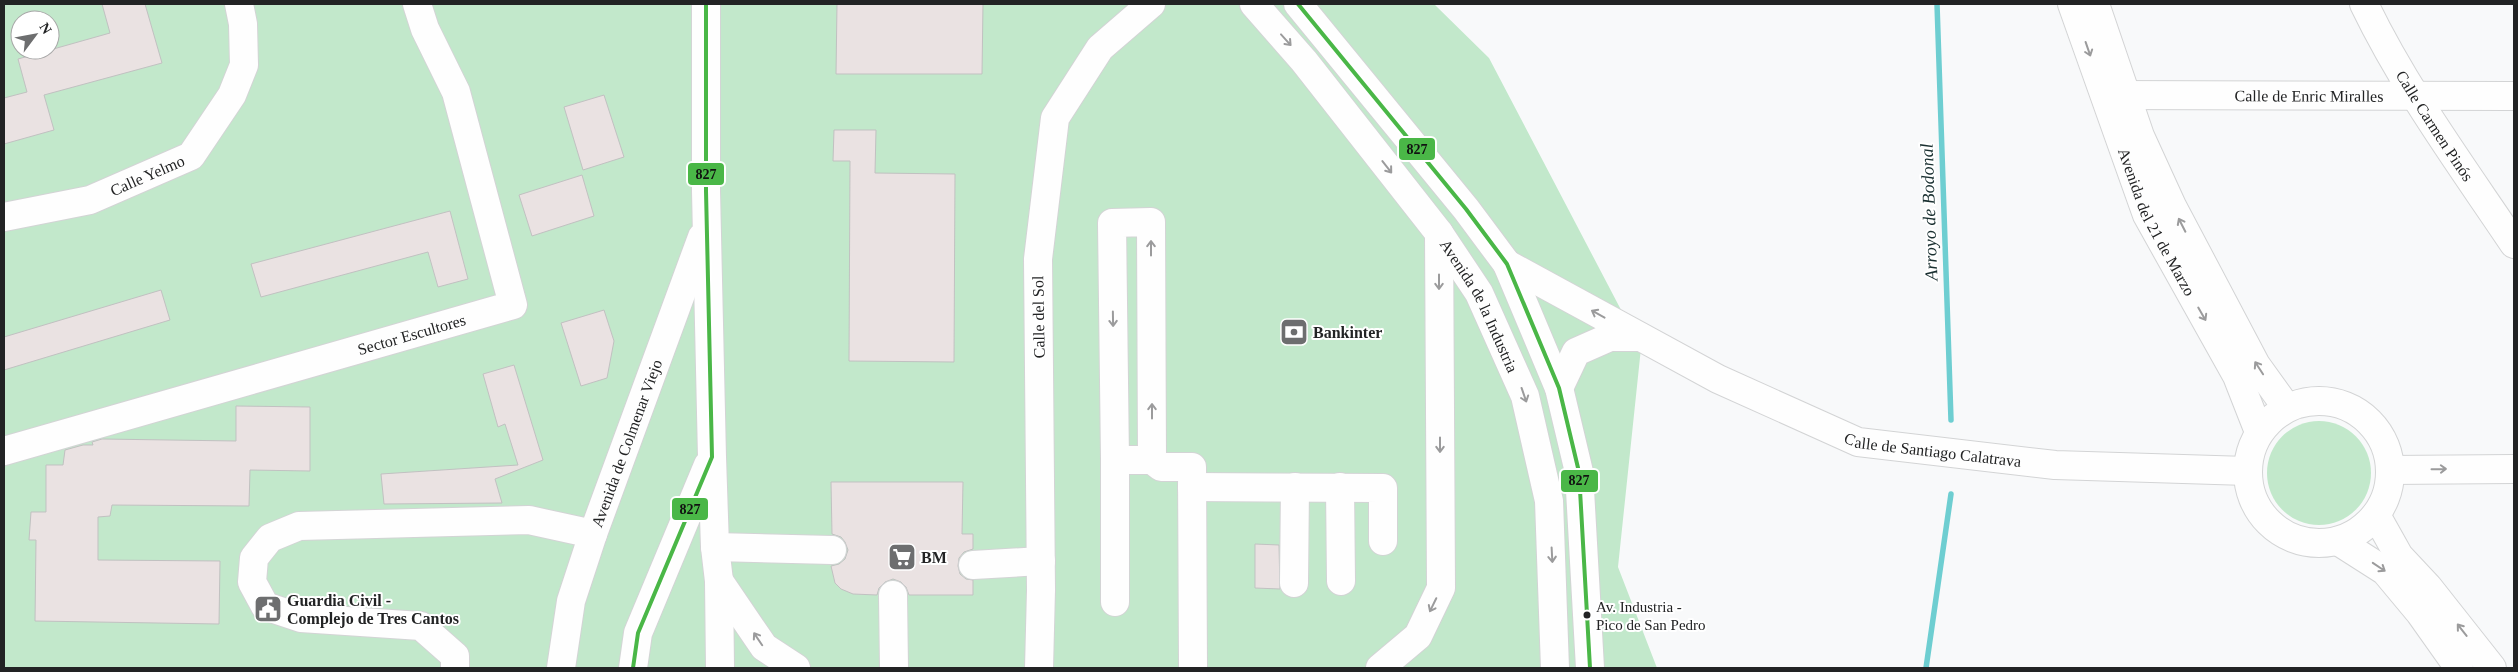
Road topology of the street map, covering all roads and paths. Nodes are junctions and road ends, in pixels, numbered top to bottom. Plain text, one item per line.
1 (417, 4) edge
2 (706, 4) edge
3 (1151, 4) edge
4 (1254, 4) edge
5 (1298, 4) edge
6 (2072, 4) edge
7 (2095, 4) edge
8 (2364, 4) edge
9 (240, 6) edge
10 (2115, 95) junction
11 (2514, 96) edge
12 (2415, 97) junction
13 (4, 217) edge
14 (707, 222) junction
15 (1439, 233) junction
16 (2514, 244) edge
17 (1507, 264) junction
18 (1640, 337) junction
19 (1559, 388) junction
20 (2287, 408) junction
21 (2259, 432) junction
22 (4, 451) edge
23 (712, 457) junction
24 (1115, 460) junction
25 (1152, 460) junction
26 (2390, 470) junction
27 (2514, 470) edge
28 (2247, 471) junction
29 (1192, 487) junction
30 (1295, 487) junction
31 (1340, 487) junction
32 (2376, 515) junction
33 (593, 534) junction
34 (1383, 541) dead end
35 (2338, 541) junction
36 (715, 547) junction
37 (832, 550) dead end
38 (1041, 561) junction
39 (973, 565) dead end
40 (719, 581) junction
41 (1341, 581) dead end
42 (1294, 583) dead end
43 (894, 595) dead end
44 (1115, 602) dead end
45 (456, 668) edge
46 (561, 668) edge
47 (633, 668) edge
48 (720, 668) edge
49 (796, 668) edge
50 (894, 668) edge
51 (1039, 668) edge
52 (1193, 668) edge
53 (1380, 668) edge
54 (1555, 668) edge
55 (1590, 668) edge
56 (2460, 668) edge
57 (2492, 668) edge

1 - 22 street, Sector Escultores
2 - 14 street
3 - 38 street, Calle del Sol
4 -> 15 street, Avenida de la Industria
5 - 17 street
6 -> 10 street, Avenida del 21 de Marzo
7 - 10 street, Avenida del 21 de Marzo
8 - 12 street, Calle Carmen Pinós
9 - 13 street, Calle Yelmo
10 - 12 street, Calle de Enric Miralles
20 -> 10 street, Avenida del 21 de Marzo
10 -> 21 street, Avenida del 21 de Marzo
11 - 12 street, Calle de Enric Miralles
12 - 16 street, Calle Carmen Pinós
14 - 23 street
14 - 33 street, Avenida de Colmenar Viejo
15 -> 53 street
15 -> 54 street, Avenida de la Industria
18 -> 17 street, Calle de Santiago Calatrava
17 - 19 street
18 - 19 street, Calle de Santiago Calatrava
18 - 28 street, Calle de Santiago Calatrava
19 - 55 street
20 - 21 street
20 - 26 street
21 - 28 street
23 - 36 street
23 - 47 street
24 - 25 street
25 -> 24 street
24 - 44 street
25 - 29 street
26 -> 27 street
26 - 32 street
28 - 35 street
29 - 30 street
29 - 52 street
30 - 31 street
30 - 42 street
31 - 34 street
31 - 41 street
32 - 35 street
57 -> 32 street
33 - 45 street
33 - 46 street, Avenida de Colmenar Viejo
35 -> 56 street
36 - 37 street
36 - 40 street
38 - 39 street
38 - 51 street, Calle del Sol
40 - 48 street
49 -> 40 street
43 - 50 street

